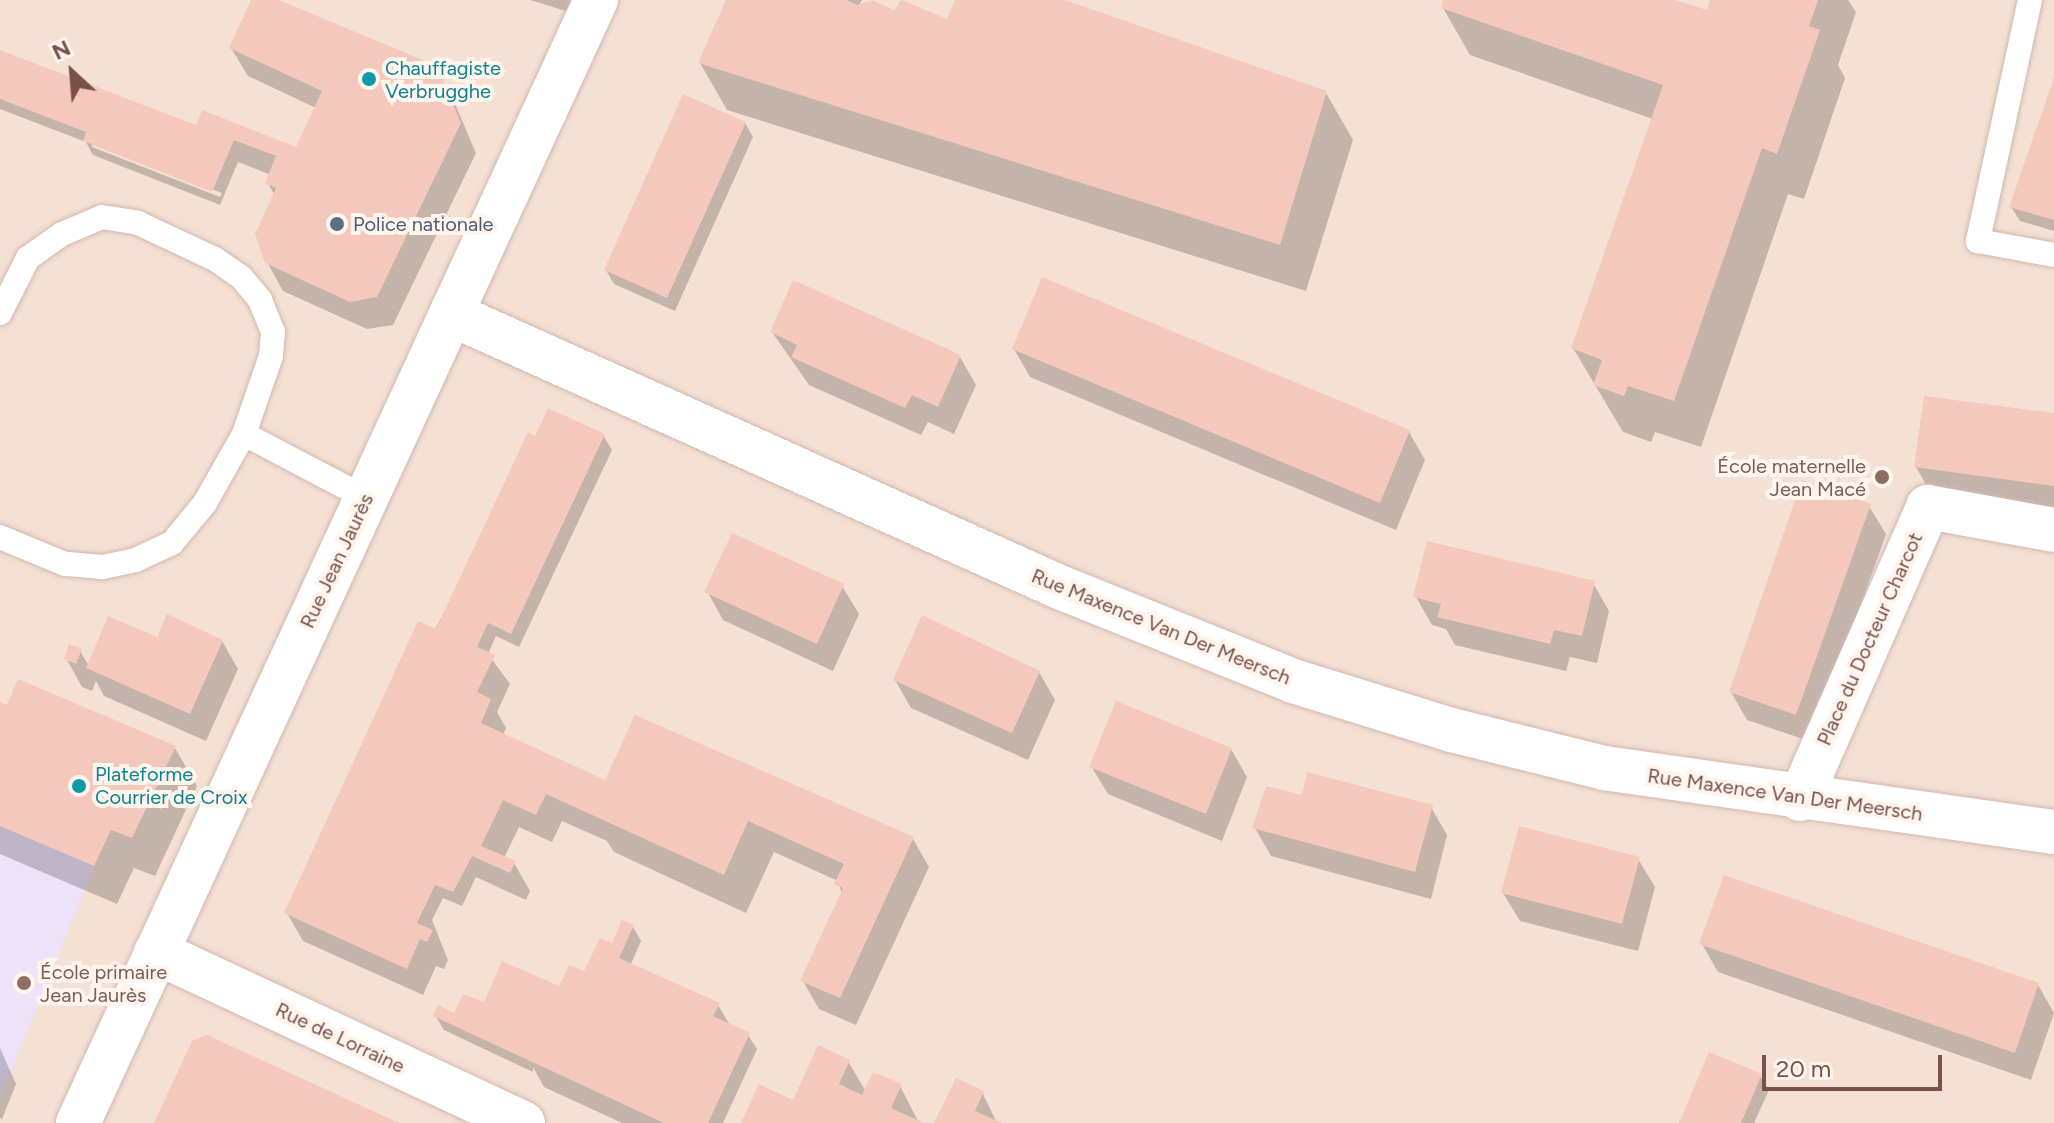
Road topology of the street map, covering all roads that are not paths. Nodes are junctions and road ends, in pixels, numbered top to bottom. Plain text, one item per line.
1 (596, 0) edge
2 (2030, 0) edge
3 (2054, 255) edge
4 (0, 313) edge
5 (451, 314) junction
6 (244, 434) junction
7 (366, 498) junction
8 (2054, 530) edge
9 (0, 537) edge
10 (1800, 799) junction
11 (2054, 832) edge
12 (156, 952) junction
13 (78, 1123) edge
14 (523, 1123) edge

1 - 5 street, Rue Jean Jaurès
2 - 3 lane
4 - 6 lane
5 - 7 street, Rue Jean Jaurès
5 - 10 street, Rue Maxence Van Der Meersch
6 - 7 lane
6 - 9 lane
7 - 12 street, Rue Jean Jaurès
8 - 10 street, Place du Docteur Charcot
10 - 11 street, Rue Maxence Van Der Meersch
12 - 13 street, Rue Jean Jaurès
12 - 14 street, Rue de Lorraine

